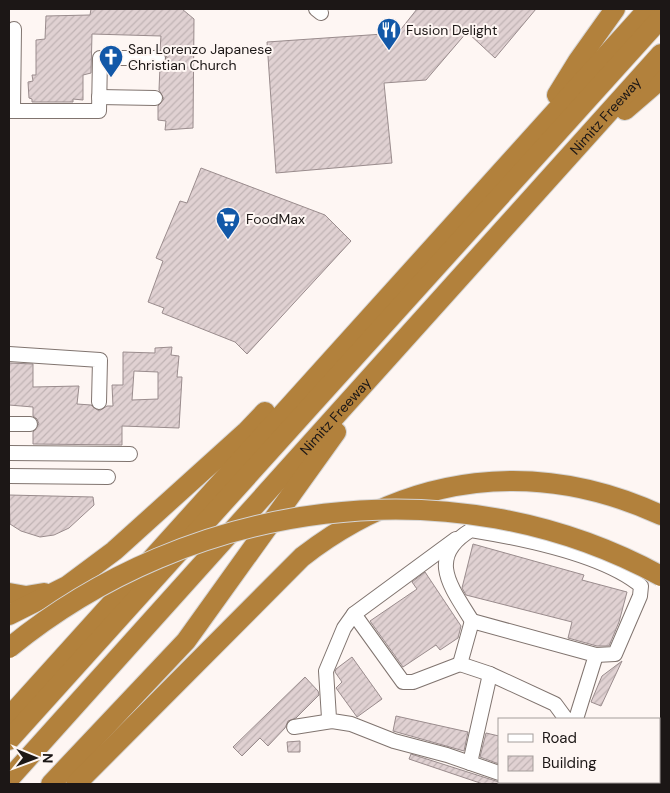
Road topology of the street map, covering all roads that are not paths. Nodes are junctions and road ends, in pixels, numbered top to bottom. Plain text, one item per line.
1 (616, 9) edge
2 (648, 9) edge
3 (661, 18) edge
4 (14, 29) dead end
5 (661, 54) edge
6 (158, 58) dead end
7 (661, 79) edge
8 (99, 97) junction
9 (155, 98) dead end
10 (11, 110) edge
11 (531, 137) junction
12 (557, 169) junction
13 (438, 239) junction
14 (405, 338) junction
15 (9, 354) edge
16 (99, 402) dead end
17 (9, 424) edge
18 (30, 424) dead end
19 (9, 453) edge
20 (130, 454) dead end
21 (9, 476) edge
22 (108, 477) dead end
23 (661, 515) edge
24 (456, 539) junction
25 (661, 576) edge
26 (9, 592) edge
27 (51, 592) junction
28 (354, 614) junction
29 (9, 615) edge
30 (472, 621) junction
31 (9, 648) edge
32 (596, 655) junction
33 (460, 664) junction
34 (490, 674) junction
35 (9, 717) edge
36 (565, 718) edge
37 (576, 718) edge
38 (332, 721) junction
39 (294, 727) dead end
40 (9, 740) edge
41 (470, 763) junction
42 (498, 774) edge
43 (9, 779) edge
44 (51, 784) edge
45 (76, 784) edge

1 - 11 highway
2 - 11 highway
3 - 40 highway
4 - 10 lane
5 - 12 highway, Nimitz Freeway
6 - 8 lane
7 - 12 highway
8 - 9 lane
8 - 10 lane
11 - 13 highway
12 - 14 highway, Nimitz Freeway
13 - 27 highway
13 - 35 highway
14 - 43 highway, Nimitz Freeway
14 - 44 highway
15 - 16 lane
17 - 18 lane
19 - 20 lane
21 - 22 lane
23 - 45 highway
24 - 28 lane
24 - 30 lane
24 - 32 lane
25 - 31 highway, bridge
26 - 27 highway
27 - 29 highway
28 - 33 lane
28 - 38 lane
30 - 32 lane
30 - 33 lane
32 - 37 lane
33 - 34 lane
34 - 36 lane
34 - 41 lane
38 - 39 lane
38 - 41 lane
41 - 42 lane

